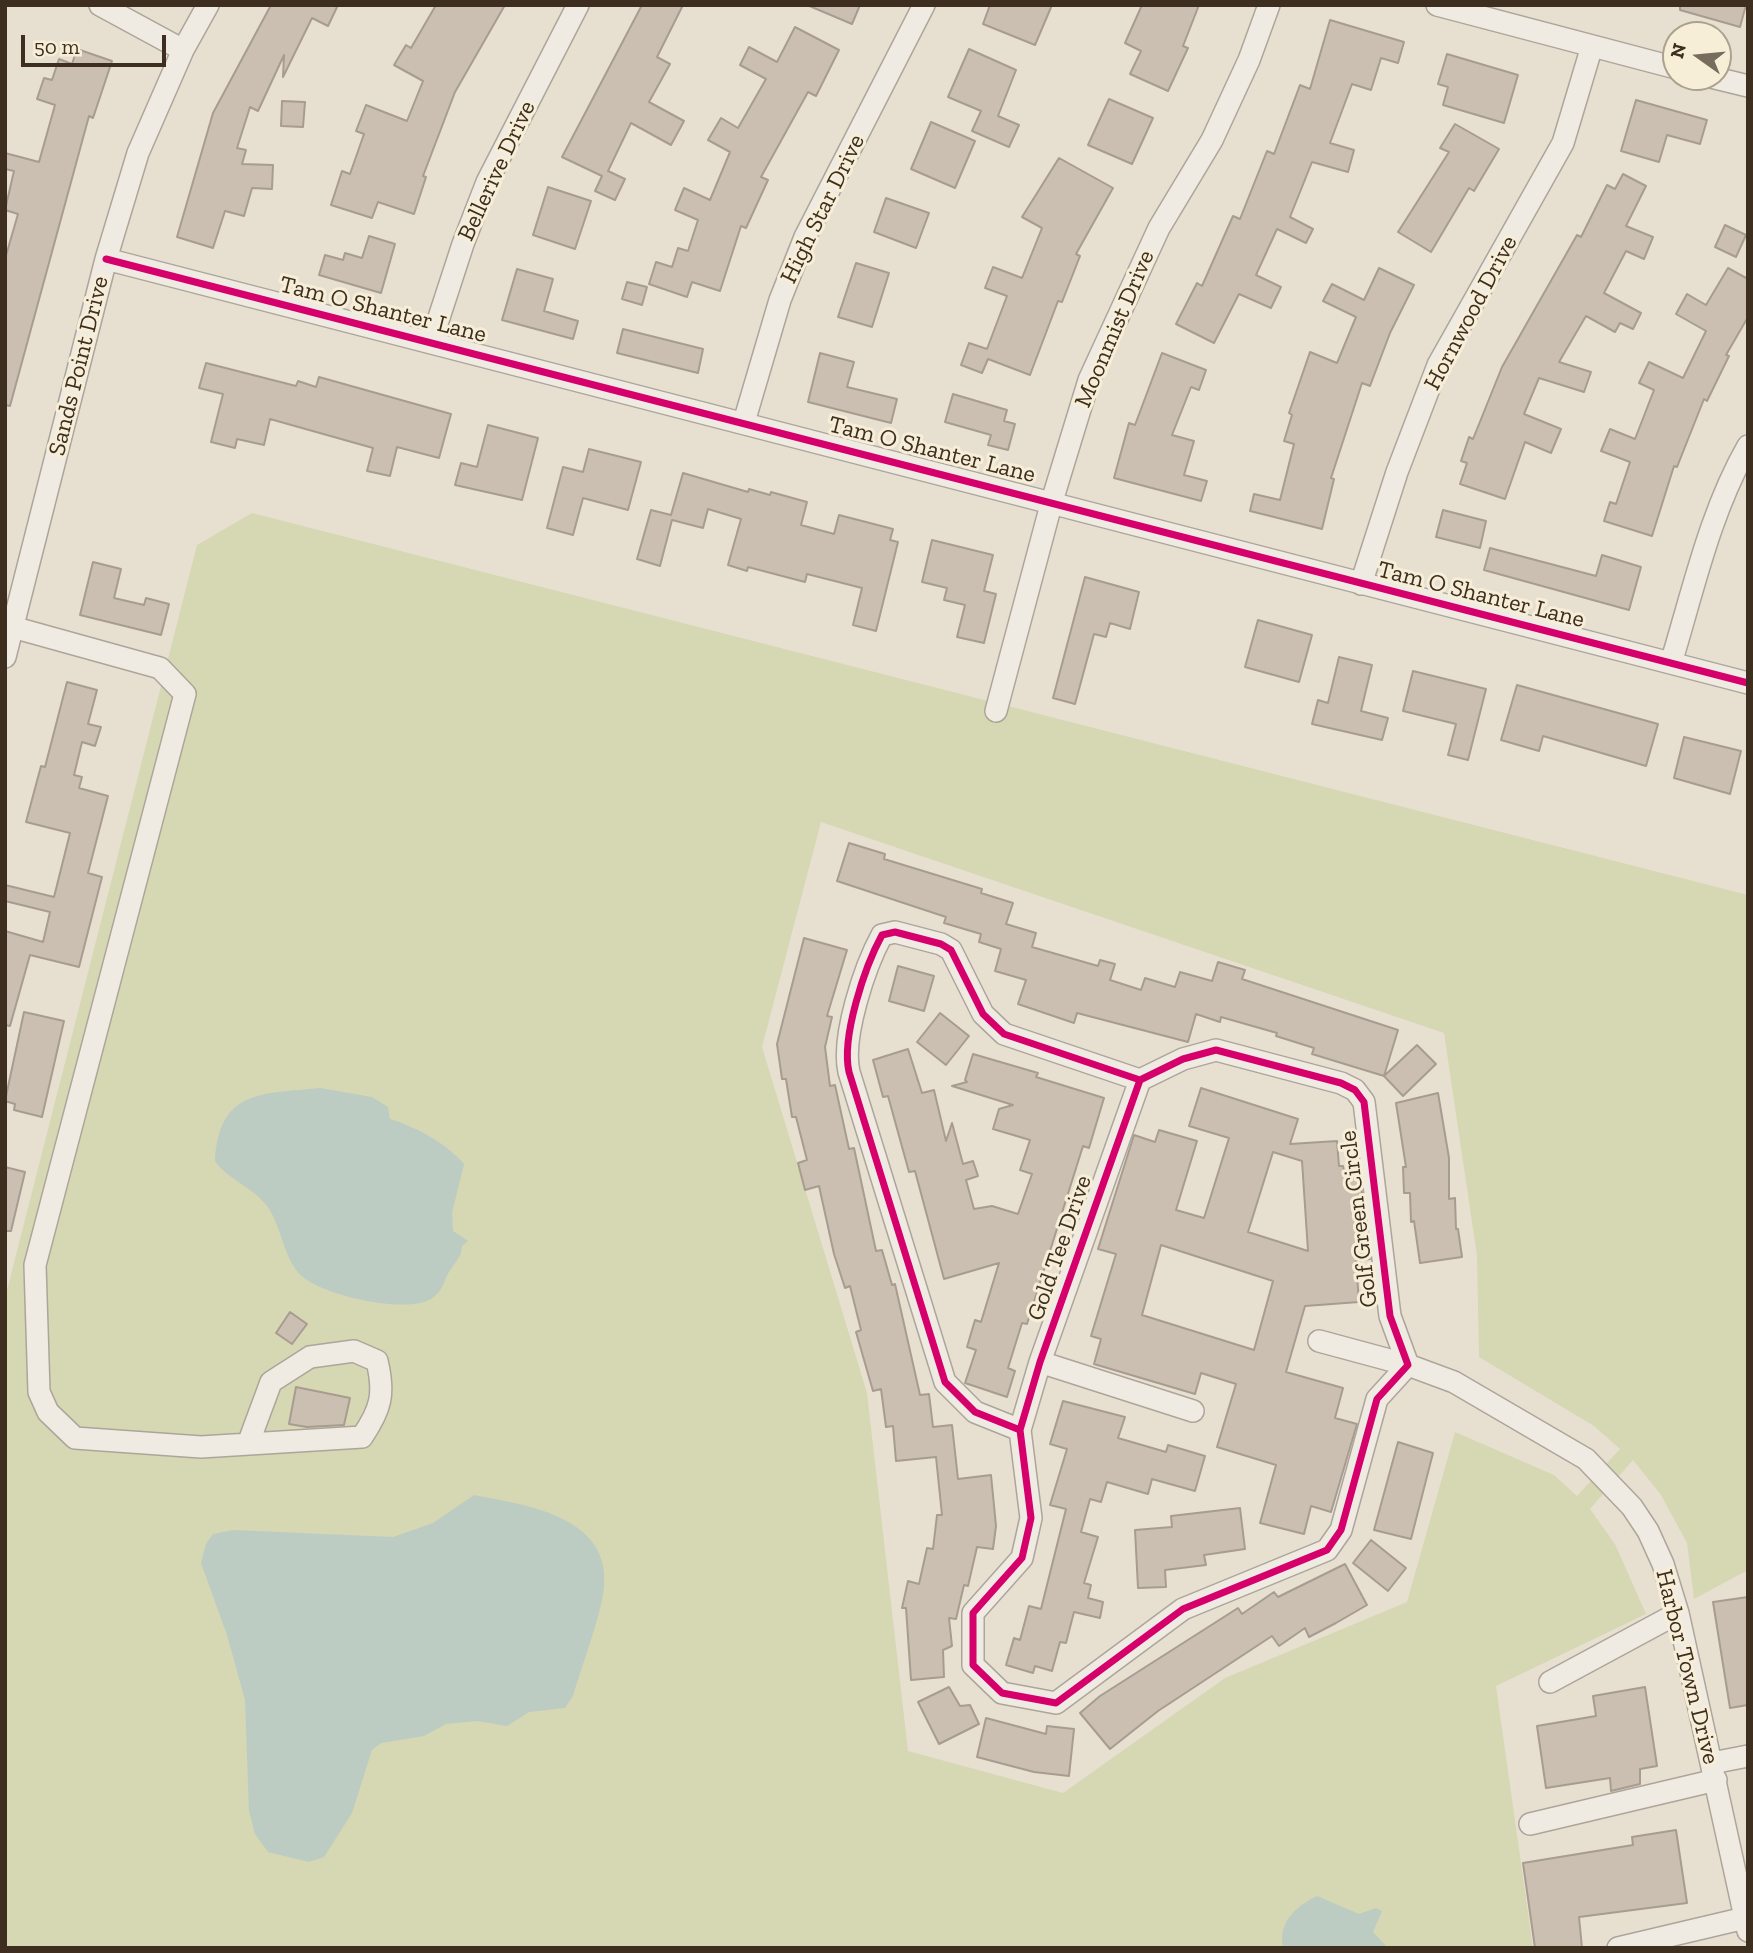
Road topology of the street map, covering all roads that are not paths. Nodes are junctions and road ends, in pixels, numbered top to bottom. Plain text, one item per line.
1 (100, 5) edge
2 (208, 5) edge
3 (578, 5) edge
4 (924, 5) edge
5 (1269, 5) edge
6 (1437, 5) edge
7 (1592, 47) junction
8 (183, 50) junction
9 (1662, 64) edge
10 (106, 259) junction
11 (431, 342) junction
12 (744, 422) junction
13 (1748, 446) edge
14 (1052, 501) junction
15 (1361, 584) junction
16 (9, 626) edge
17 (5, 657) edge
18 (1671, 663) junction
19 (1748, 682) edge
20 (996, 711) dead end
21 (1140, 1080) junction
22 (1319, 1341) dead end
23 (1040, 1362) junction
24 (1408, 1365) junction
25 (1193, 1410) dead end
26 (1020, 1430) junction
27 (248, 1444) junction
28 (1678, 1613) junction
29 (1549, 1682) dead end
30 (1748, 1756) edge
31 (1714, 1772) junction
32 (1530, 1824) dead end
33 (1746, 1924) edge
34 (1618, 1948) edge

1 - 8 street
2 - 8 street, Sands Point Drive
3 - 11 street, Bellerive Drive
4 - 12 street, High Star Drive
5 - 14 street, Moonmist Drive
6 - 7 street
7 - 9 street
7 - 15 street, Hornwood Drive
8 - 10 street, Sands Point Drive
10 - 11 street, Tam O Shanter Lane
10 - 16 street, Sands Point Drive
11 - 12 street, Tam O Shanter Lane
12 - 14 street, Tam O Shanter Lane
13 - 18 street
14 - 15 street, Tam O Shanter Lane
14 - 20 street, Moonmist Drive
15 - 18 street, Tam O Shanter Lane
16 - 17 street, Sands Point Drive
16 - 27 street
18 - 19 street, Tam O Shanter Lane
21 - 23 street, Gold Tee Drive
21 - 24 street, Golf Green Circle
21 - 26 street
22 - 24 street, Harbor Town Drive
23 - 25 street
23 - 26 street, Gold Tee Drive
24 - 26 street
24 - 28 street, Harbor Town Drive
27 - 27 street
28 - 29 street
28 - 31 street, Harbor Town Drive
30 - 31 street
31 - 32 street
31 - 33 street, Harbor Town Drive
33 - 34 street

